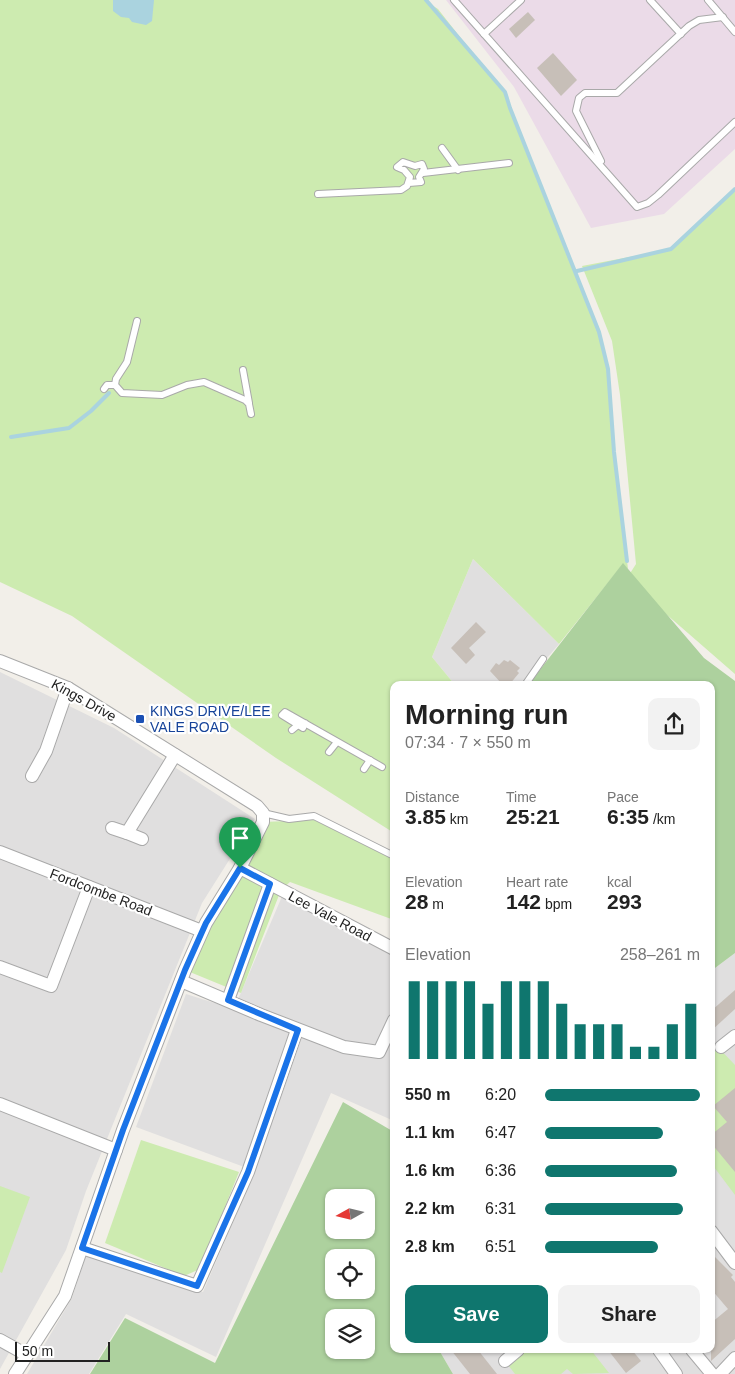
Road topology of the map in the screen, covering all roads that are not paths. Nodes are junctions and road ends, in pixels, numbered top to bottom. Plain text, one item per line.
1 (454, 0) edge
2 (521, 0) edge
3 (650, 0) edge
4 (708, 0) edge
5 (722, 17) junction
6 (735, 32) edge
7 (484, 34) junction
8 (680, 34) junction
9 (735, 122) edge
10 (442, 148) dead end
11 (509, 163) dead end
12 (458, 170) junction
13 (606, 171) junction
14 (423, 173) junction
15 (409, 183) junction
16 (318, 194) dead end
17 (137, 320) dead end
18 (243, 370) dead end
19 (115, 385) junction
20 (104, 389) dead end
21 (249, 404) junction
22 (251, 414) dead end
23 (543, 659) dead end
24 (0, 661) edge
25 (528, 681) edge
26 (68, 688) junction
27 (306, 724) junction
28 (298, 725) junction
29 (292, 730) dead end
30 (337, 742) junction
31 (329, 752) dead end
32 (175, 755) junction
33 (370, 760) junction
34 (382, 767) dead end
35 (364, 769) dead end
36 (32, 776) dead end
37 (263, 813) junction
38 (112, 828) dead end
39 (127, 833) junction
40 (142, 839) dead end
41 (0, 852) edge
42 (390, 854) edge
43 (240, 868) junction
44 (270, 884) junction
45 (89, 887) junction
46 (202, 931) junction
47 (390, 947) edge
48 (0, 967) edge
49 (182, 981) junction
50 (228, 1000) junction
51 (390, 1029) edge
52 (298, 1030) junction
53 (735, 1036) edge
54 (722, 1047) dead end
55 (0, 1104) edge
56 (116, 1150) junction
57 (715, 1236) edge
58 (82, 1248) junction
59 (735, 1263) edge
60 (0, 1340) edge
61 (514, 1353) edge
62 (661, 1353) edge
63 (694, 1353) edge
64 (27, 1355) junction
65 (735, 1358) edge
66 (505, 1361) dead end
67 (14, 1374) edge
68 (676, 1374) edge
69 (712, 1374) edge
70 (720, 1374) edge

1 - 7 lane
2 - 7 lane
3 - 8 lane
4 - 5 lane
5 - 6 lane
5 - 8 lane
7 - 13 lane
8 - 13 lane
9 - 13 lane
10 - 12 lane
11 - 12 lane
12 - 14 lane
14 - 15 lane
14 - 15 lane
15 - 16 lane
17 - 19 lane
18 - 21 lane
19 - 20 lane
19 - 21 lane
21 - 22 lane
23 - 25 lane
24 - 26 street, Kings Drive
26 - 32 street, Kings Drive
26 - 36 street
27 - 28 lane
27 - 28 lane
27 - 30 lane
28 - 29 lane
30 - 31 lane
30 - 33 lane
32 - 37 street, Kings Drive
32 - 39 street
33 - 34 lane
33 - 35 lane
37 - 42 lane
37 - 43 street
38 - 39 street
39 - 40 street
41 - 45 street, Fordcombe Road
43 - 44 street, Lee Vale Road
43 - 46 street
44 - 47 street, Lee Vale Road
44 - 50 street
45 - 46 street, Fordcombe Road
45 - 48 street
46 - 49 street
49 - 50 street
49 - 56 street
50 - 52 street
51 - 52 street
52 - 58 street
53 - 54 street
55 - 56 street
56 - 58 street
57 - 59 street
58 - 64 street
60 - 64 street
61 - 66 street
62 - 68 street
63 - 69 street
64 - 67 street
65 - 70 street

